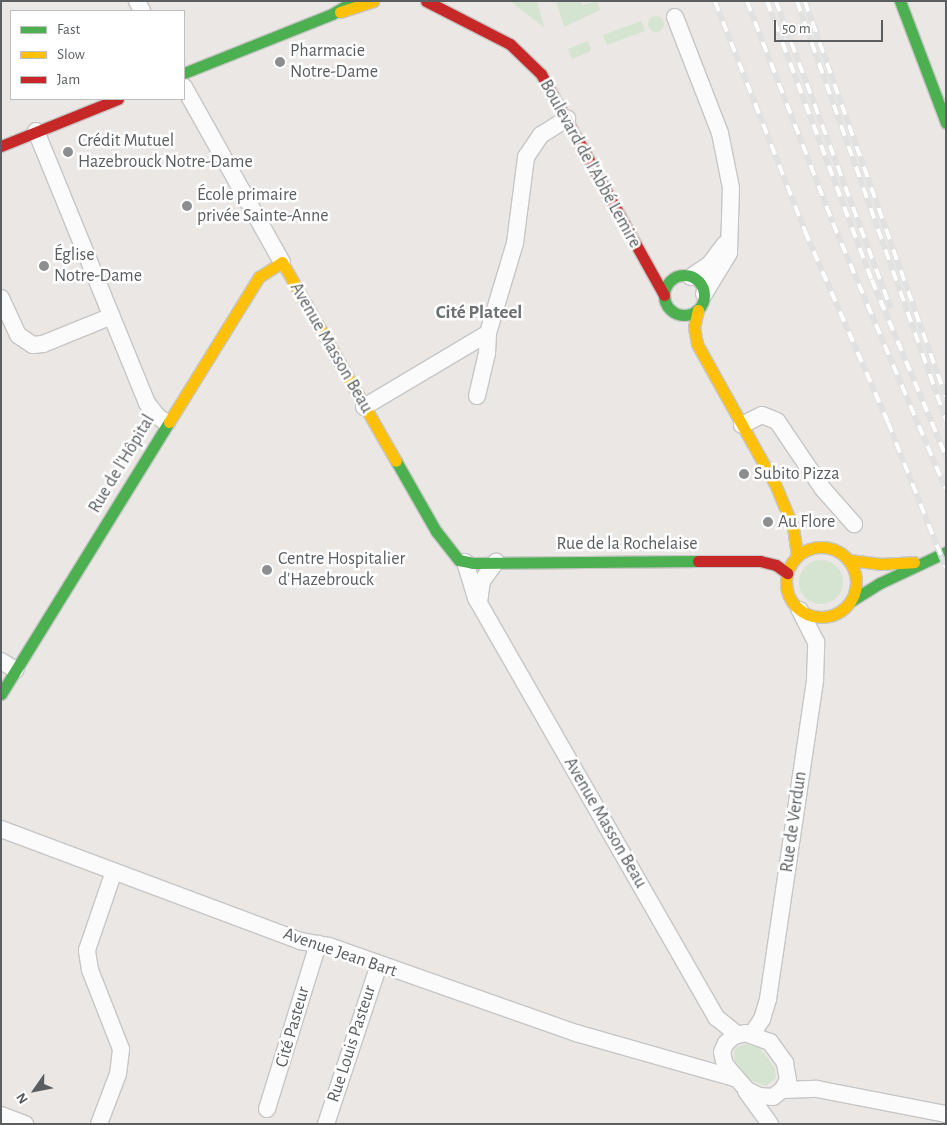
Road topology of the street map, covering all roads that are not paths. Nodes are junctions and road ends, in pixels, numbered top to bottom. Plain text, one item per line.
1 (354, 1) edge
2 (373, 1) edge
3 (426, 1) edge
4 (451, 1) edge
5 (900, 1) edge
6 (332, 14) junction
7 (676, 16) dead end
8 (185, 73) edge
9 (185, 90) edge
10 (116, 100) edge
11 (567, 120) junction
12 (946, 122) edge
13 (36, 132) junction
14 (1, 146) edge
15 (731, 233) junction
16 (282, 262) junction
17 (683, 277) junction
18 (704, 294) junction
19 (664, 295) junction
20 (1, 298) edge
21 (671, 310) junction
22 (698, 310) junction
23 (112, 316) junction
24 (488, 333) junction
25 (702, 354) junction
26 (477, 396) dead end
27 (364, 407) junction
28 (167, 423) junction
29 (742, 425) junction
30 (775, 484) junction
31 (854, 524) dead end
32 (830, 547) junction
33 (946, 552) edge
34 (797, 556) junction
35 (849, 560) junction
36 (465, 562) junction
37 (496, 562) junction
38 (922, 562) junction
39 (787, 572) junction
40 (851, 601) junction
41 (479, 605) junction
42 (800, 610) junction
43 (1, 661) edge
44 (16, 670) junction
45 (1, 694) edge
46 (1, 828) edge
47 (114, 871) junction
48 (318, 944) junction
49 (379, 965) junction
50 (744, 1034) junction
51 (723, 1049) junction
52 (785, 1063) junction
53 (683, 1064) junction
54 (738, 1083) junction
55 (817, 1089) junction
56 (778, 1093) junction
57 (267, 1109) dead end
58 (946, 1114) edge
59 (1, 1115) edge
60 (25, 1124) edge
61 (99, 1124) edge
62 (326, 1124) edge
63 (772, 1124) edge

1 - 6 main road
2 - 6 main road
3 - 11 main road, Boulevard de l'Abbé Lemire
4 - 17 main road, Boulevard de l'Abbé Lemire
5 - 12 main road
6 - 8 main road
7 - 15 street
9 - 16 street, Avenue Masson Beau
10 - 13 main road
11 - 19 main road, Boulevard de l'Abbé Lemire
11 - 24 street
13 - 14 main road
13 - 23 street
15 - 17 street
15 - 18 street
16 - 27 main road, Avenue Masson Beau
16 - 28 main road, Rue de l'Hôpital
17 - 18 main road
17 - 19 main road
18 - 22 main road
19 - 21 main road
20 - 23 street
21 - 22 main road
21 - 25 main road
22 - 25 main road
23 - 28 street
24 - 26 street
24 - 27 street
25 - 29 main road
27 - 36 main road, Avenue Masson Beau
28 - 44 main road, Rue de l'Hôpital
29 - 30 main road
29 - 31 street
30 - 32 main road
30 - 34 main road
32 - 34 main road
32 - 35 main road
33 - 38 main road
34 - 39 main road
35 - 38 main road
35 - 40 main road
36 - 37 main road, Rue de la Rochelaise
36 - 41 street, Avenue Masson Beau
37 - 39 main road, Rue de la Rochelaise
37 - 41 street
38 - 40 main road
39 - 42 main road
40 - 42 main road
41 - 50 street, Avenue Masson Beau
42 - 50 street, Rue de Verdun
43 - 44 street
44 - 45 main road, Rue de l'Hôpital
46 - 47 street, Avenue Jean Bart
47 - 48 street, Avenue Jean Bart
47 - 61 street
48 - 49 street, Avenue Jean Bart
48 - 57 street, Cité Pasteur
49 - 53 street, Avenue Jean Bart
49 - 62 street, Rue Louis Pasteur
50 - 51 street
50 - 52 street
51 - 53 street, Avenue Jean Bart
51 - 54 street
52 - 55 street
52 - 56 street
53 - 54 street, Avenue Jean Bart
54 - 56 street
54 - 63 street
55 - 56 street
55 - 58 street
56 - 63 street
59 - 60 street

